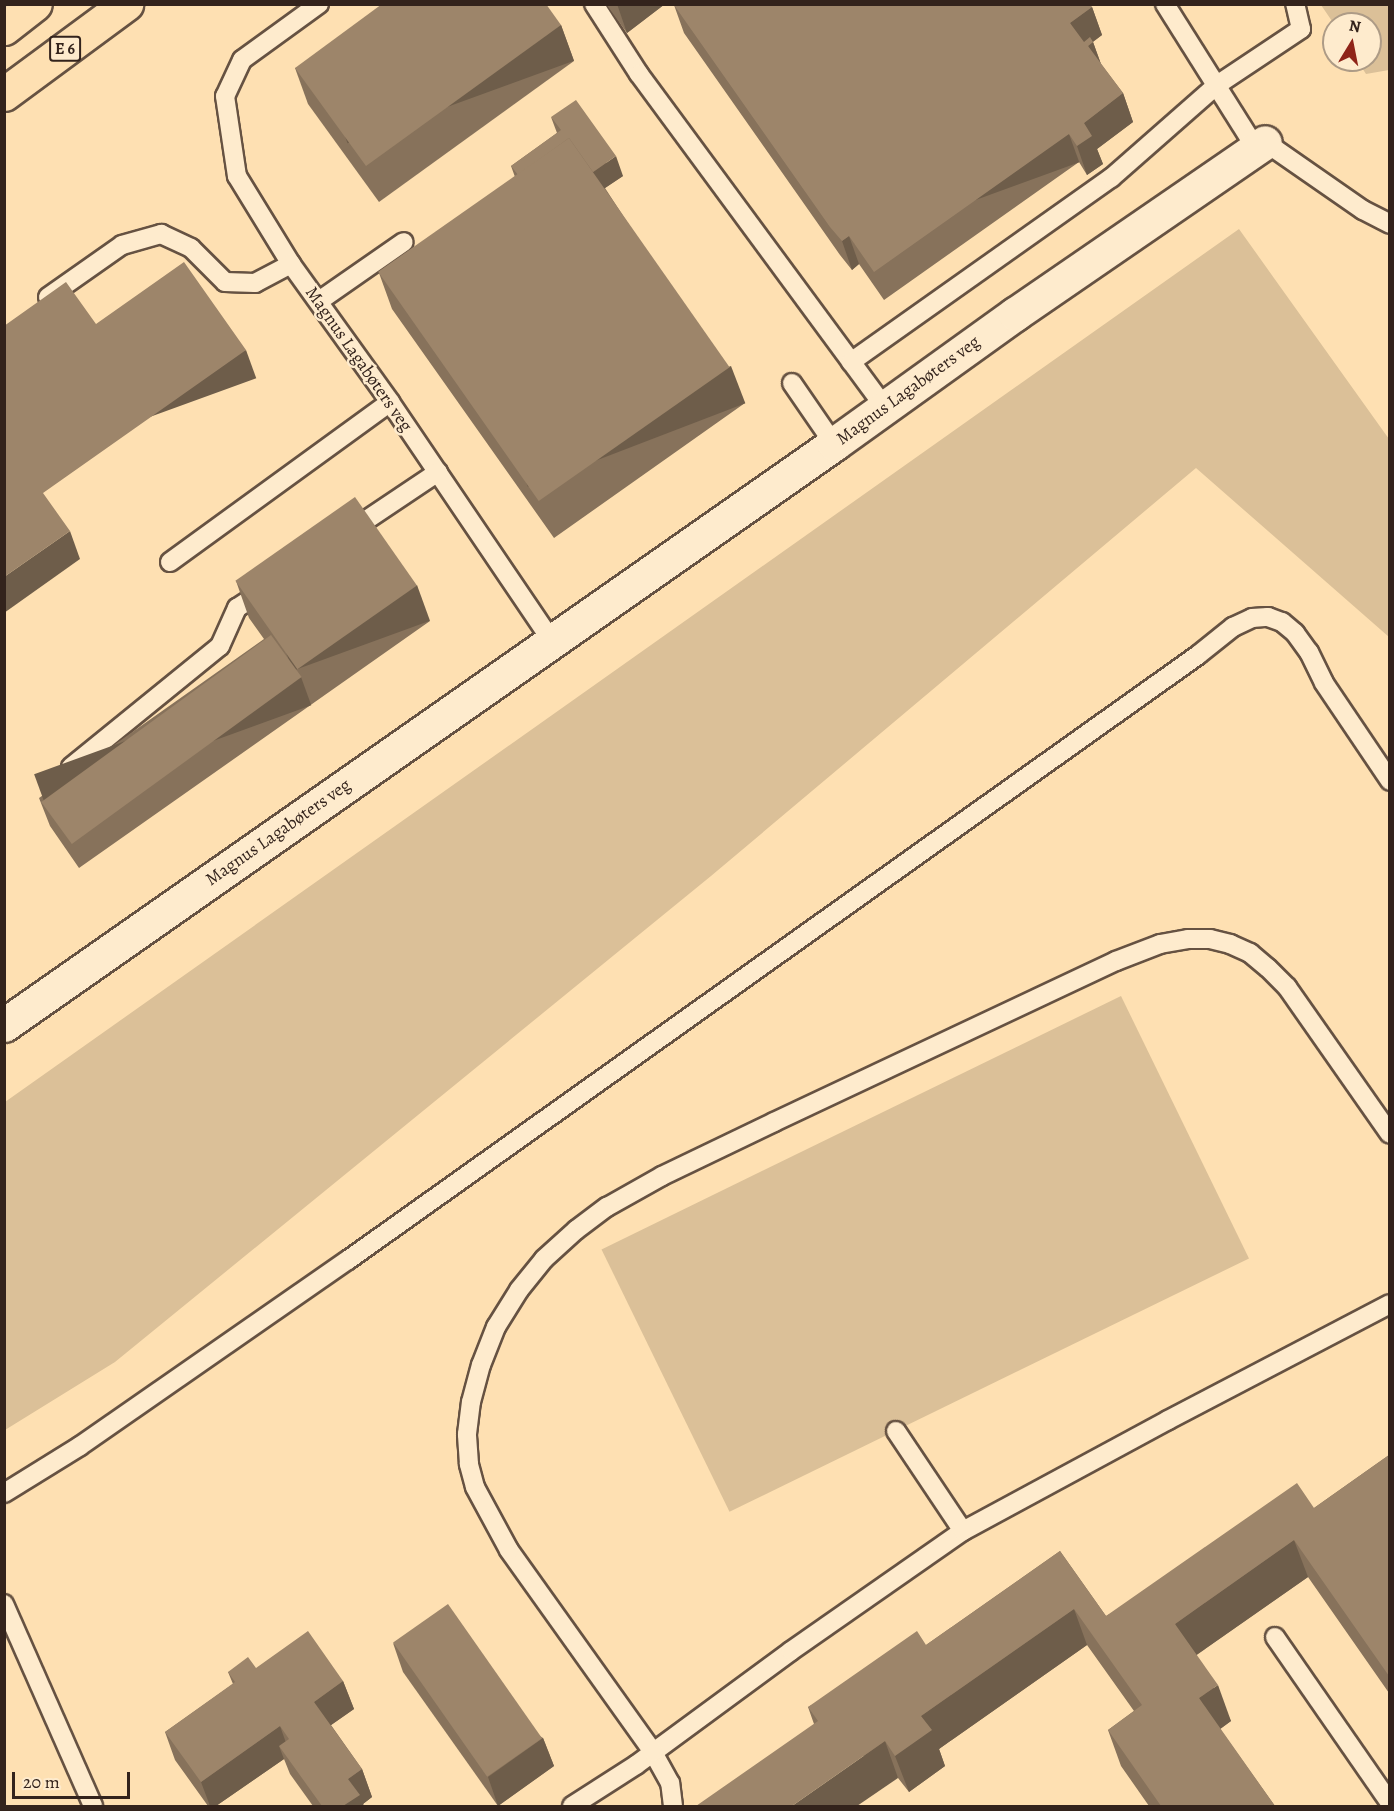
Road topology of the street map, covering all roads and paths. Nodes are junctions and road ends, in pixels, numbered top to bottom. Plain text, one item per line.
1 (35, 4) edge
2 (126, 4) edge
3 (319, 4) edge
4 (594, 4) edge
5 (1165, 4) edge
6 (1295, 4) edge
7 (4, 28) edge
8 (1217, 85) junction
9 (4, 94) edge
10 (1260, 144) junction
11 (1389, 224) edge
12 (404, 242) dead end
13 (291, 264) junction
14 (319, 302) junction
15 (32, 309) edge
16 (851, 362) junction
17 (792, 383) dead end
18 (390, 402) junction
19 (884, 406) junction
20 (834, 444) junction
21 (438, 472) junction
22 (333, 543) edge
23 (170, 562) dead end
24 (275, 582) edge
25 (551, 640) junction
26 (71, 767) dead end
27 (1389, 781) edge
28 (4, 1025) edge
29 (1389, 1134) edge
30 (1389, 1304) edge
31 (896, 1431) dead end
32 (4, 1493) edge
33 (963, 1531) junction
34 (4, 1604) edge
35 (1275, 1636) dead end
36 (653, 1752) junction
37 (1389, 1803) edge
38 (93, 1806) edge
39 (572, 1806) edge
40 (673, 1806) edge

1 - 7 highway
2 - 9 highway, E 6
3 - 13 lane, Magnus Lagabøters veg
4 - 16 lane
5 - 8 lane
6 - 8 lane
8 - 10 lane
8 - 16 lane
10 - 11 lane
10 - 19 street, Magnus Lagabøters veg
12 - 14 lane
13 - 14 lane, Magnus Lagabøters veg
13 - 15 lane
14 - 18 lane, Magnus Lagabøters veg
16 - 19 lane
17 - 20 lane
18 - 21 lane, Magnus Lagabøters veg
18 - 23 lane
19 - 20 street, Magnus Lagabøters veg
20 - 25 street, Magnus Lagabøters veg
21 - 22 lane
21 - 25 lane, Magnus Lagabøters veg
24 - 26 lane
25 - 28 street, Magnus Lagabøters veg
27 - 32 lane
29 - 36 lane
30 - 33 lane
31 - 33 lane
33 - 36 lane
34 - 38 lane
35 - 37 lane
36 - 39 lane
36 - 40 lane

